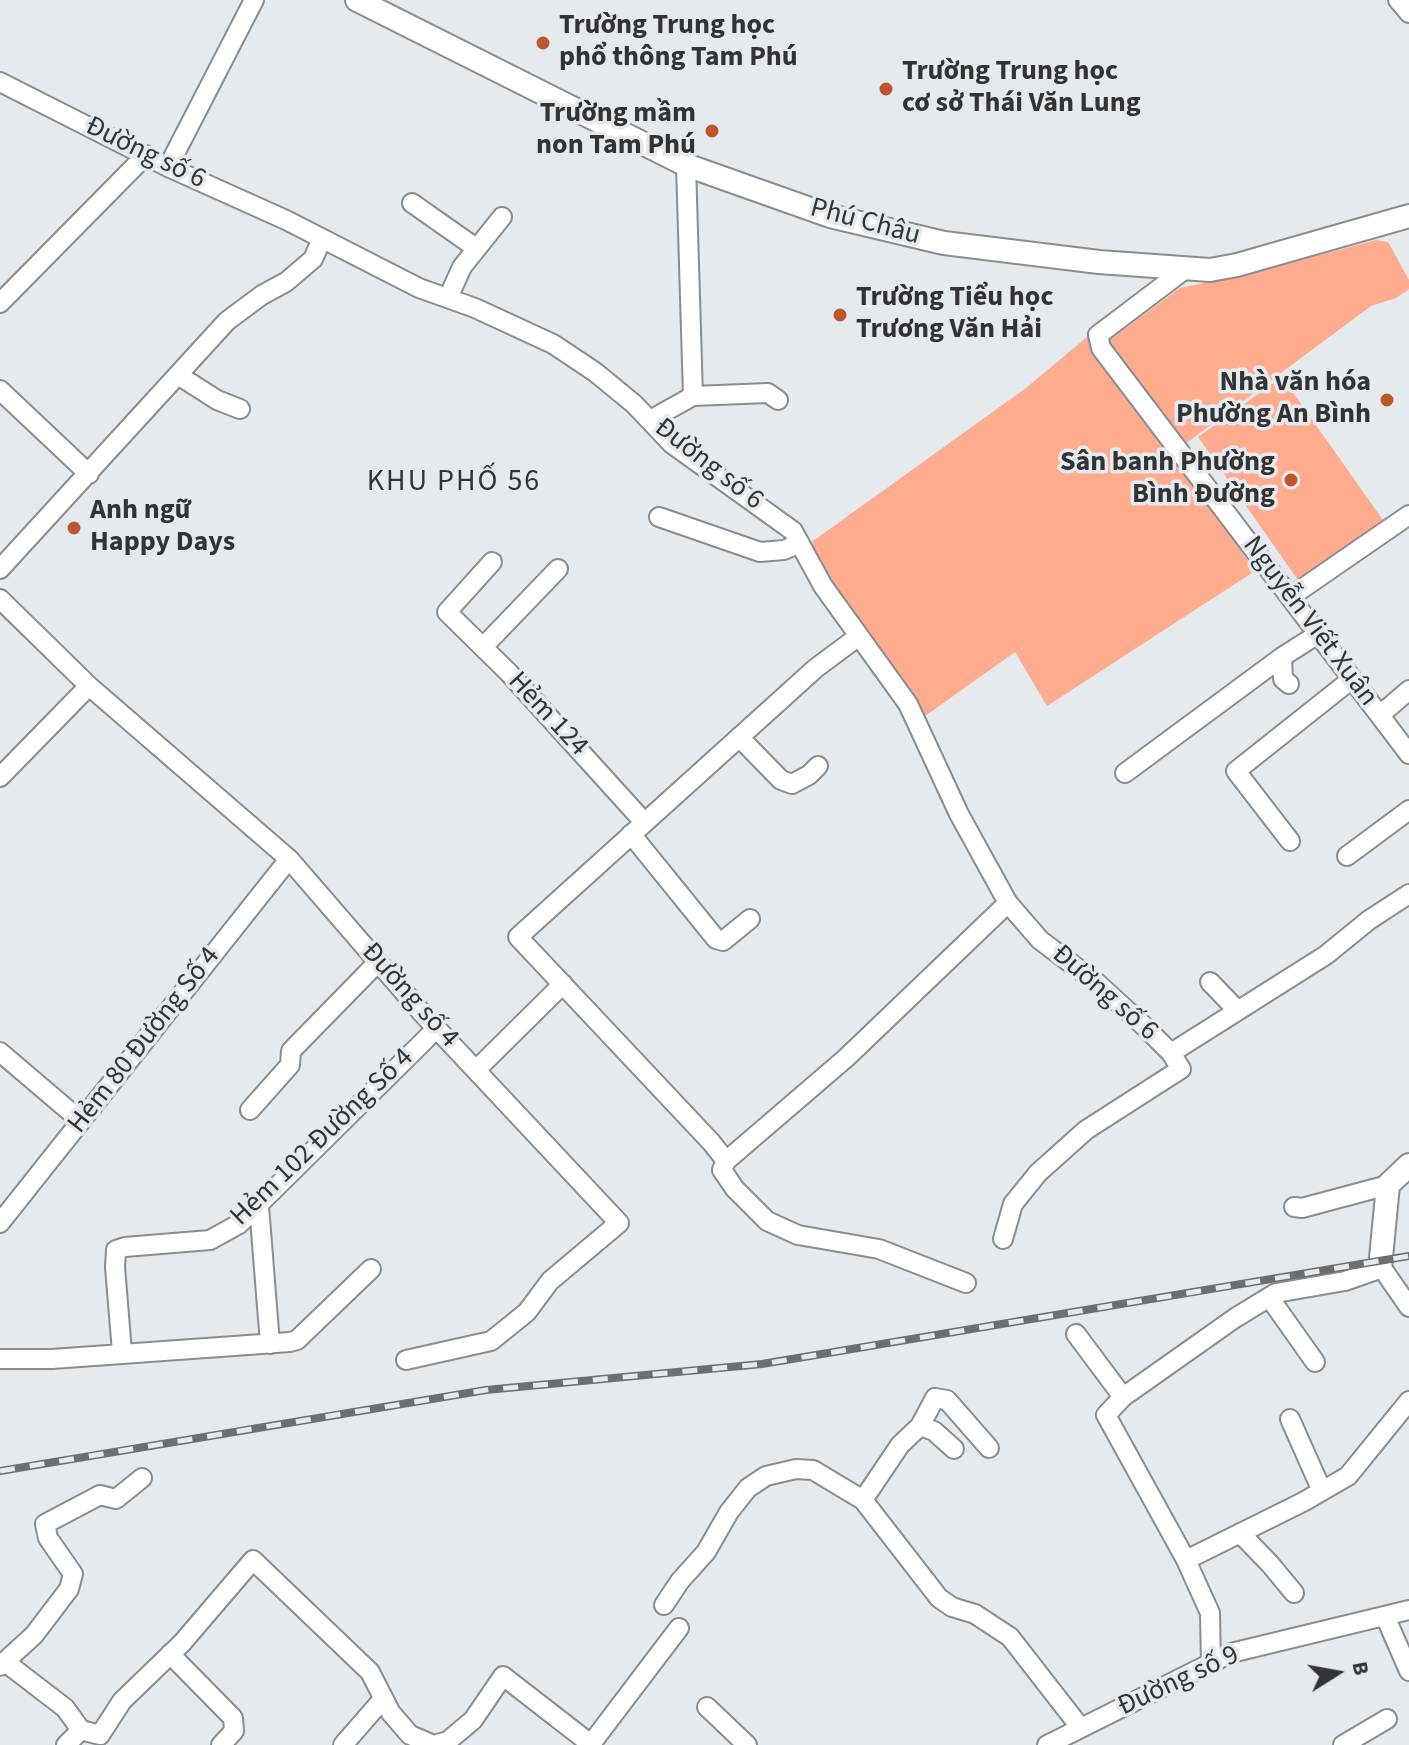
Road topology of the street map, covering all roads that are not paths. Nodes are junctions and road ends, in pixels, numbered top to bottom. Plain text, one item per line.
1 (254, 0) edge
2 (357, 0) edge
3 (0, 82) edge
4 (146, 155) junction
5 (686, 165) junction
6 (168, 167) junction
7 (412, 203) dead end
8 (1409, 216) edge
9 (502, 217) dead end
10 (322, 239) junction
11 (476, 248) junction
12 (1184, 270) junction
13 (448, 298) junction
14 (0, 303) edge
15 (178, 375) junction
16 (0, 390) edge
17 (693, 396) junction
18 (778, 400) dead end
19 (240, 409) dead end
20 (650, 420) junction
21 (89, 474) junction
22 (1409, 515) edge
23 (659, 517) dead end
24 (798, 544) junction
25 (492, 562) dead end
26 (0, 569) edge
27 (558, 569) dead end
28 (1290, 597) junction
29 (0, 599) edge
30 (1318, 634) junction
31 (859, 636) junction
32 (483, 647) junction
33 (1282, 657) junction
34 (1352, 679) junction
35 (1289, 684) dead end
36 (89, 686) junction
37 (1409, 690) edge
38 (1380, 715) junction
39 (739, 737) junction
40 (1409, 754) edge
41 (818, 766) dead end
42 (1125, 773) dead end
43 (0, 777) edge
44 (1409, 810) edge
45 (638, 828) junction
46 (1290, 841) dead end
47 (1347, 856) dead end
48 (289, 859) junction
49 (1409, 894) edge
50 (1008, 903) junction
51 (750, 919) dead end
52 (378, 962) junction
53 (1210, 982) dead end
54 (563, 984) junction
55 (1237, 1010) junction
56 (437, 1028) junction
57 (0, 1052) edge
58 (1171, 1053) junction
59 (477, 1069) junction
60 (250, 1110) dead end
61 (81, 1121) junction
62 (726, 1161) junction
63 (1409, 1165) edge
64 (1387, 1189) junction
65 (7, 1201) edge
66 (259, 1206) junction
67 (1294, 1207) dead end
68 (0, 1223) edge
69 (1003, 1239) dead end
70 (1381, 1257) junction
71 (371, 1269) dead end
72 (966, 1283) dead end
73 (1269, 1297) junction
74 (1409, 1307) edge
75 (1076, 1334) dead end
76 (270, 1344) junction
77 (122, 1352) junction
78 (0, 1359) edge
79 (406, 1360) dead end
80 (1315, 1362) dead end
81 (1123, 1397) junction
82 (1409, 1401) edge
83 (1290, 1419) dead end
84 (920, 1426) junction
85 (989, 1448) dead end
86 (954, 1449) dead end
87 (142, 1478) dead end
88 (1322, 1491) junction
89 (863, 1500) junction
90 (1240, 1533) junction
91 (1186, 1560) junction
92 (1294, 1593) dead end
93 (664, 1605) dead end
94 (1409, 1610) edge
95 (1385, 1616) junction
96 (679, 1628) dead end
97 (170, 1654) junction
98 (3, 1664) edge
99 (1211, 1664) junction
100 (1409, 1671) edge
101 (383, 1699) junction
102 (707, 1707) dead end
103 (1387, 1719) dead end
104 (1080, 1727) junction
105 (81, 1730) junction
106 (66, 1745) edge
107 (221, 1745) edge
108 (343, 1745) edge
109 (434, 1745) edge
110 (592, 1745) edge
111 (747, 1745) edge
112 (1047, 1745) edge
113 (1343, 1745) edge

1 - 6 street
2 - 5 street, Phú Châu
3 - 4 street, Đường số 6
4 - 6 street, Đường số 6
4 - 14 street
5 - 12 street, Phú Châu
5 - 17 street
6 - 10 street, Đường số 6
7 - 11 street
8 - 12 street, Phú Châu
9 - 11 street
10 - 13 street, Đường số 6
10 - 15 street
11 - 13 street
12 - 28 street, Nguyễn Viết Xuân
13 - 20 street, Đường số 6
15 - 19 street
15 - 21 street
16 - 21 street
17 - 18 street
17 - 20 street
20 - 24 street, Đường số 6
21 - 26 street
22 - 28 street
23 - 24 street
24 - 31 street, Đường số 6
25 - 32 street, Hẻm 124
27 - 32 street
28 - 30 street, Nguyễn Viết Xuân
29 - 36 street, Đường số 4
30 - 33 street
30 - 34 street, Nguyễn Viết Xuân
31 - 39 street
31 - 50 street, Đường số 6
32 - 45 street, Hẻm 124
33 - 35 street
33 - 42 street
34 - 38 street, Nguyễn Viết Xuân
34 - 46 street
36 - 43 street
36 - 48 street, Đường số 4
37 - 38 street
38 - 40 street, Nguyễn Viết Xuân
39 - 41 street
39 - 45 street
44 - 47 street
45 - 51 street, Hẻm 124
45 - 54 street
48 - 52 street, Đường số 4
48 - 61 street, Hẻm 80 Đường Số 4
49 - 55 street
50 - 58 street, Đường số 6
50 - 62 street
52 - 56 street, Đường số 4
52 - 60 street
53 - 55 street
54 - 59 street
54 - 62 street
55 - 58 street
56 - 59 street, Đường số 4
56 - 66 street, Hẻm 102 Đường Số 4
57 - 61 street
58 - 69 street
59 - 79 street, Đường số 4
61 - 65 street, Hẻm 80 Đường Số 4
62 - 72 street
63 - 64 street
64 - 67 street
64 - 70 street
65 - 68 street, Hẻm 80 Đường Số 4
66 - 76 street
66 - 77 street, Hẻm 102 Đường Số 4
70 - 73 street
70 - 74 street
71 - 76 street
73 - 80 street
73 - 81 street
75 - 81 street
76 - 77 street
77 - 78 street
81 - 91 street
82 - 88 street
83 - 88 street
84 - 85 street
84 - 86 street
84 - 89 street
87 - 98 street
88 - 90 street
89 - 93 street
89 - 104 street
90 - 91 street
90 - 92 street
91 - 99 street
94 - 95 street, Đường số 9
95 - 99 street, Đường số 9
95 - 100 street
96 - 110 street
97 - 101 street
97 - 105 street
97 - 107 street
98 - 105 street
99 - 104 street, Đường số 9
101 - 108 street
101 - 109 street
102 - 111 street
103 - 113 street
104 - 112 street, Đường số 9
105 - 106 street
109 - 110 street

